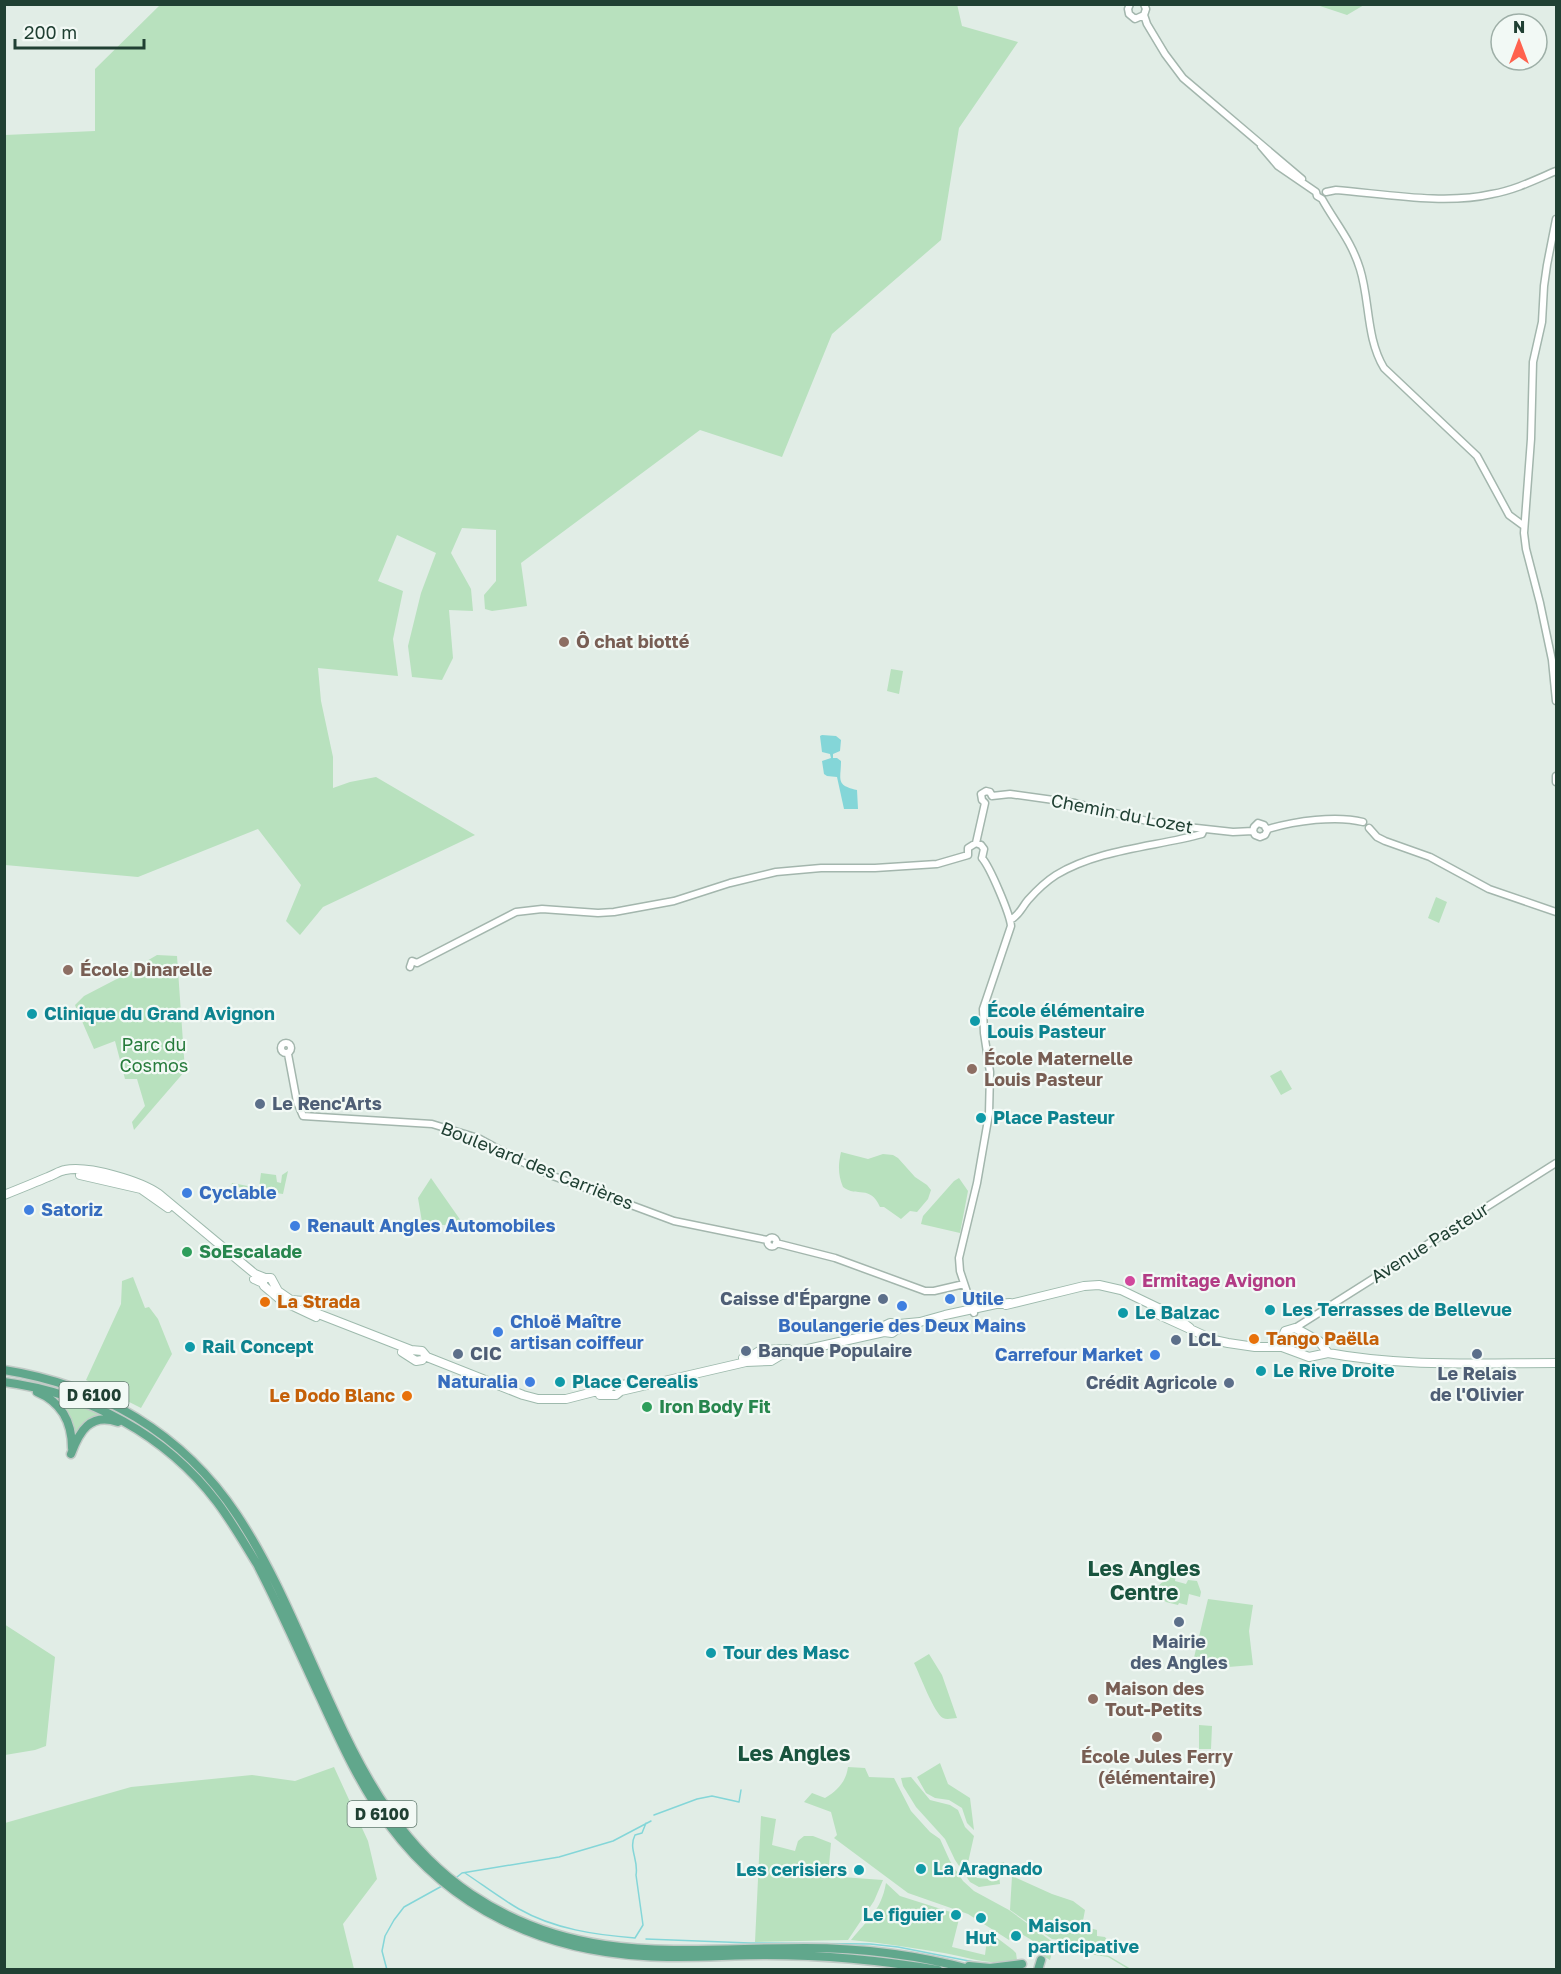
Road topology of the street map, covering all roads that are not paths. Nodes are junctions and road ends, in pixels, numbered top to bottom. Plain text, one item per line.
1 (1130, 4) edge
2 (1144, 4) edge
3 (1143, 17) junction
4 (1557, 171) edge
5 (1324, 195) junction
6 (1557, 219) edge
7 (1524, 526) junction
8 (1557, 701) edge
9 (1557, 776) edge
10 (1557, 782) edge
11 (1363, 822) dead end
12 (1191, 828) junction
13 (1369, 828) dead end
14 (1204, 829) junction
15 (1184, 838) junction
16 (976, 843) junction
17 (975, 858) junction
18 (1557, 912) edge
19 (1010, 920) junction
20 (417, 963) dead end
21 (288, 1053) dead end
22 (1557, 1163) edge
23 (52, 1176) junction
24 (4, 1195) edge
25 (264, 1280) junction
26 (964, 1284) junction
27 (974, 1311) junction
28 (1304, 1322) junction
29 (1295, 1328) junction
30 (1306, 1334) junction
31 (1281, 1340) junction
32 (1275, 1346) junction
33 (1321, 1346) junction
34 (1286, 1348) junction
35 (1328, 1353) junction
36 (778, 1354) junction
37 (1318, 1354) junction
38 (757, 1357) junction
39 (1557, 1363) edge
40 (4, 1370) edge
41 (8, 1382) edge
42 (174, 1456) junction
43 (1041, 1960) dead end
44 (1022, 1964) dead end
45 (958, 1966) junction
46 (938, 1970) edge
47 (973, 1970) edge
48 (1038, 1970) edge

1 - 3 street
2 - 3 street
3 - 5 street
4 - 5 street
5 - 7 street
6 - 7 street
7 - 8 street
9 - 10 street
11 - 14 street, Chemin du Lozet
12 - 14 street, Chemin du Lozet
12 - 15 street
12 - 16 street, Chemin du Lozet
13 - 18 street
14 - 15 street
15 - 19 street
16 - 17 street
16 - 17 street
17 - 19 street
17 - 20 street
19 - 26 street
21 - 26 street, Boulevard des Carrières
22 - 28 street, Avenue Pasteur
23 - 24 main road
23 - 25 main road
23 - 25 main road
25 - 38 main road
26 - 27 street
27 - 32 main road
27 - 36 main road
28 - 29 street, Avenue Pasteur
28 - 30 street
29 - 30 main road
29 - 31 main road
30 - 33 main road
31 - 32 main road
31 - 34 main road
32 - 34 main road
33 - 35 main road
33 - 37 main road
34 - 37 main road
35 - 37 main road
35 - 39 main road
36 - 38 main road
36 - 38 main road
40 - 45 main road, D 6100
41 - 42 main road, D 6100
41 - 42 main road
42 - 46 main road, D 6100
43 - 48 main road
44 - 45 main road
45 - 47 main road, D 6100

